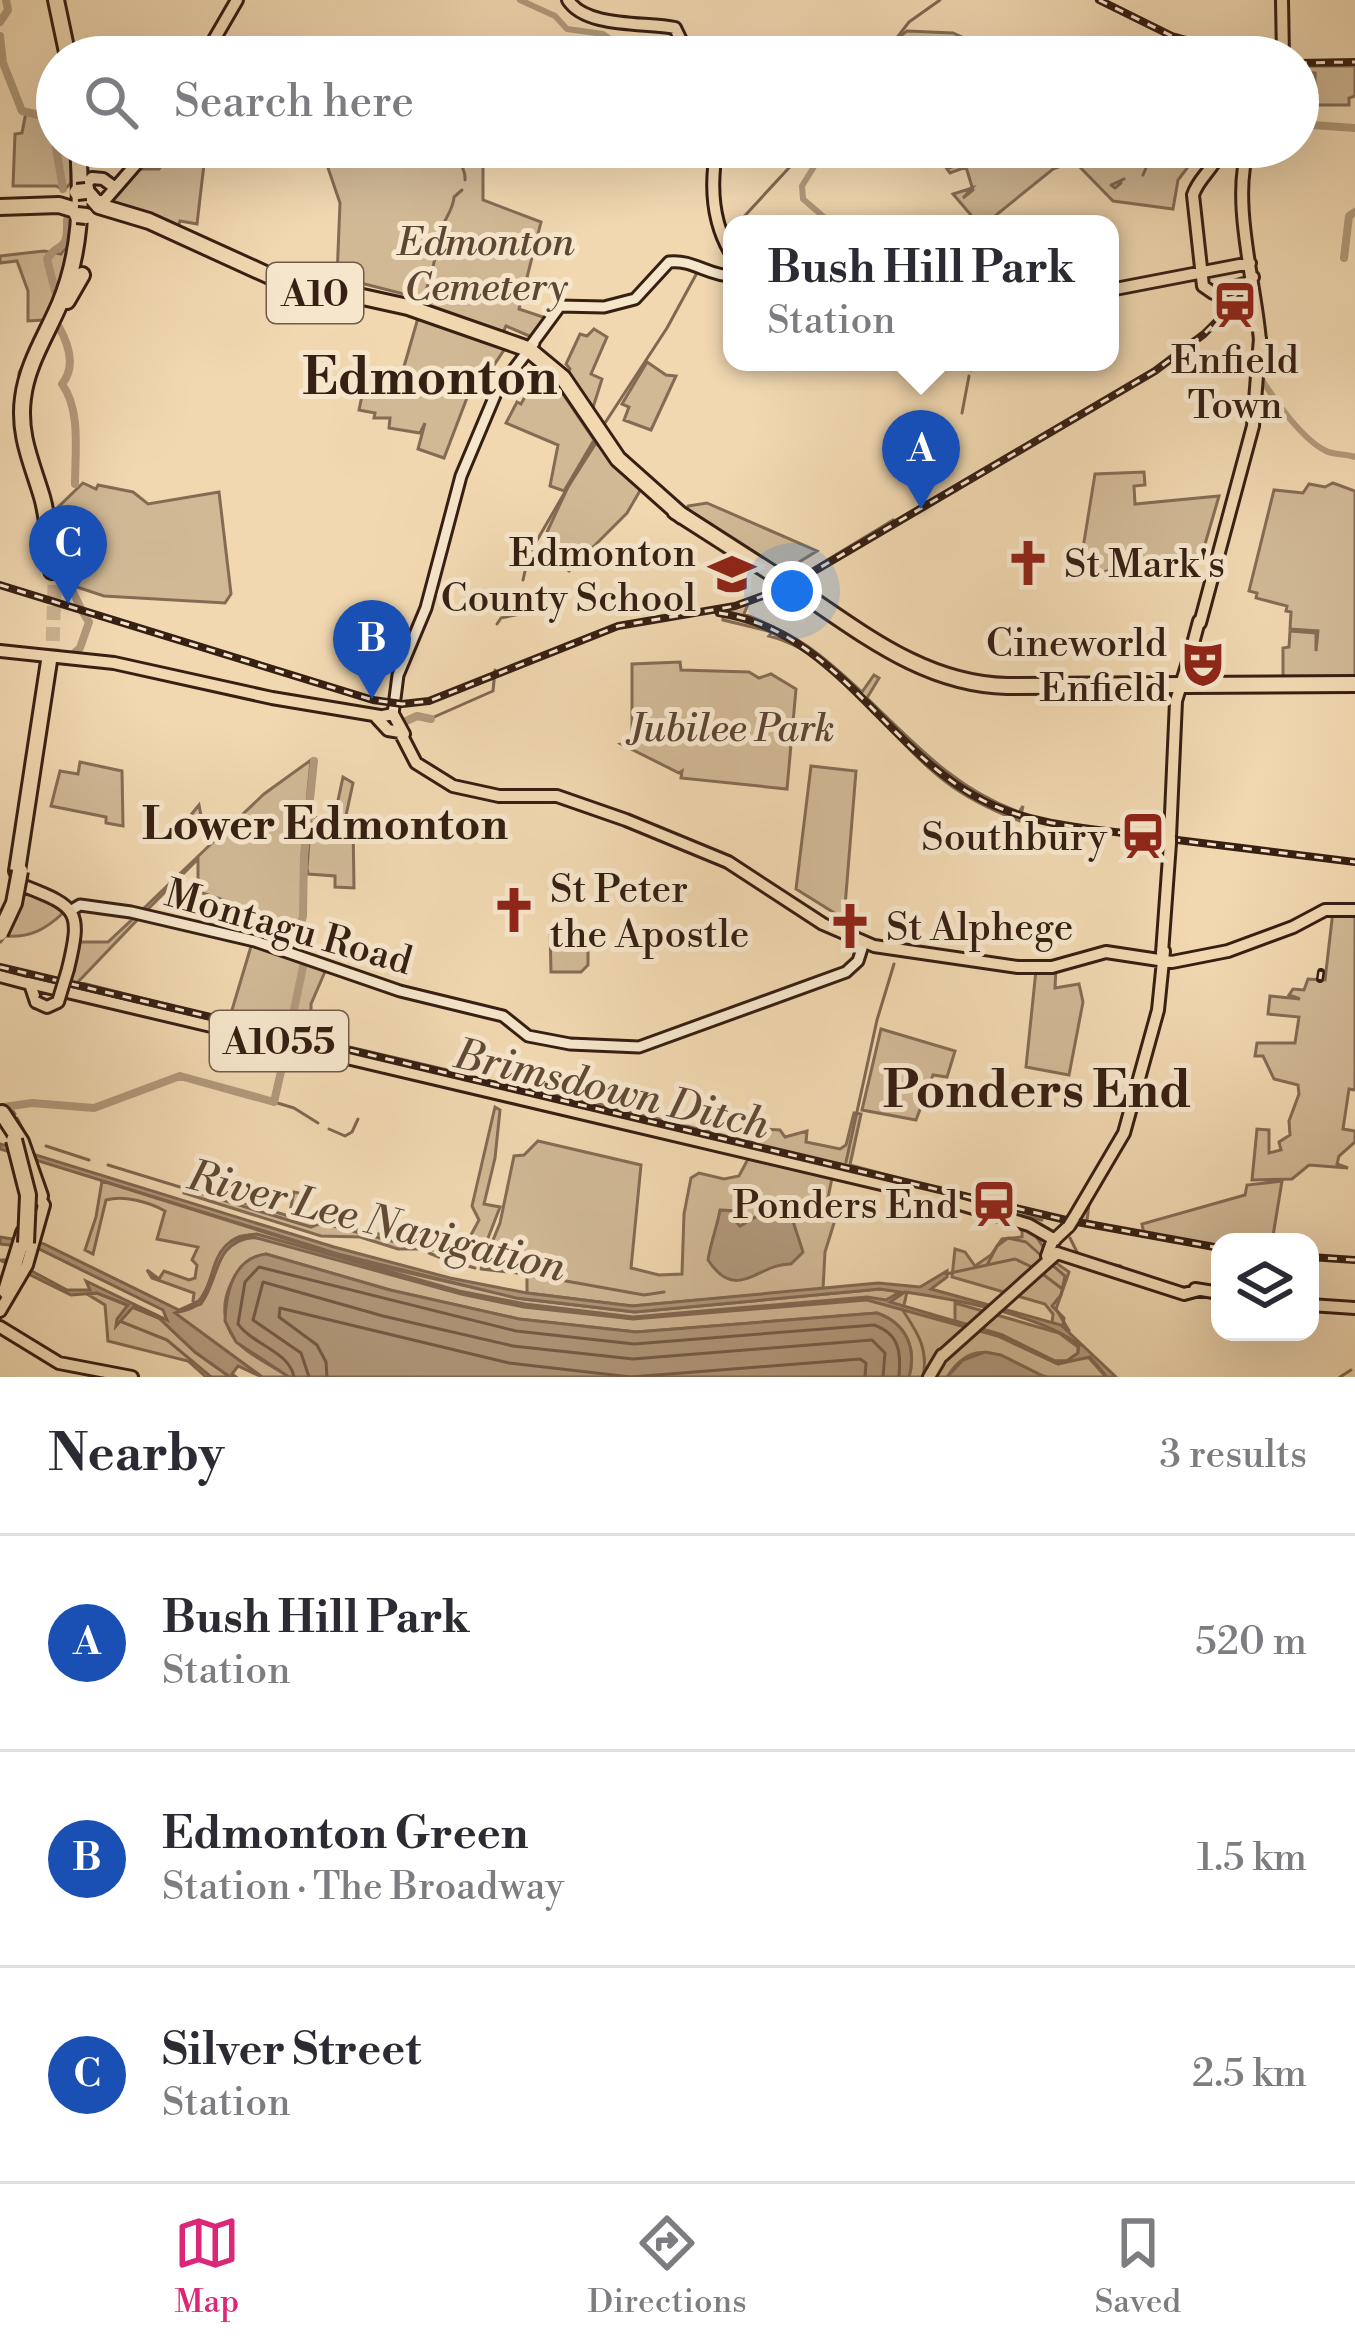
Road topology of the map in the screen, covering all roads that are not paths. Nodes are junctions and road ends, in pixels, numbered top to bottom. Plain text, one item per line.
1 (56, 0) edge
2 (237, 0) edge
3 (570, 0) edge
4 (1282, 0) edge
5 (63, 36) edge
6 (216, 36) edge
7 (679, 36) edge
8 (1283, 36) edge
9 (81, 168) edge
10 (132, 168) edge
11 (716, 168) edge
12 (1213, 168) edge
13 (1249, 168) edge
14 (114, 187) junction
15 (83, 199) junction
16 (0, 205) edge
17 (723, 240) edge
18 (723, 274) edge
19 (82, 275) dead end
20 (1252, 275) junction
21 (1199, 279) junction
22 (1119, 289) edge
23 (45, 339) junction
24 (528, 352) junction
25 (30, 450) junction
26 (38, 485) junction
27 (680, 511) junction
28 (792, 584) junction
29 (0, 651) edge
30 (53, 654) junction
31 (1183, 679) junction
32 (1355, 682) edge
33 (1061, 683) junction
34 (388, 718) junction
35 (20, 888) junction
36 (1355, 910) edge
37 (70, 911) junction
38 (0, 931) edge
39 (871, 944) junction
40 (1163, 961) junction
41 (3, 979) edge
42 (31, 990) junction
43 (0, 1114) edge
44 (18, 1147) junction
45 (1054, 1247) junction
46 (1211, 1292) edge
47 (6, 1297) edge
48 (1319, 1306) edge
49 (1355, 1309) edge
50 (0, 1327) edge
51 (133, 1377) edge
52 (928, 1377) edge

1 - 5 highway
2 - 6 main road
3 - 7 main road
4 - 8 main road
9 - 15 highway
10 - 14 main road
11 - 17 main road
12 - 21 main road
13 - 20 main road
14 - 15 main road
14 - 15 main road
15 - 16 highway, A10
15 - 23 highway
15 - 24 highway, A10
18 - 24 main road
19 - 23 highway
20 - 21 main road
20 - 21 main road
20 - 31 main road
21 - 22 main road
23 - 25 highway
23 - 26 highway
24 - 27 highway, A10
24 - 27 highway, A10
24 - 34 main road
25 - 26 highway
25 - 26 highway
27 - 28 highway, A10
27 - 28 highway, A10
28 - 33 highway, A10
29 - 30 main road
30 - 34 main road
30 - 35 highway
31 - 32 highway, A10
31 - 33 highway, A10
31 - 33 highway, A10
31 - 40 main road
34 - 39 main road
35 - 37 main road, Montagu Road
35 - 38 highway
35 - 38 highway, bridge
36 - 40 main road
37 - 39 main road, Montagu Road
37 - 42 main road, bridge
39 - 40 main road
40 - 45 main road
41 - 42 main road, A1055
41 - 42 main road, A1055
42 - 45 main road, A1055
43 - 44 highway
44 - 47 highway, bridge
44 - 47 highway
45 - 46 main road, A1055
45 - 52 main road
48 - 49 main road
50 - 51 main road

